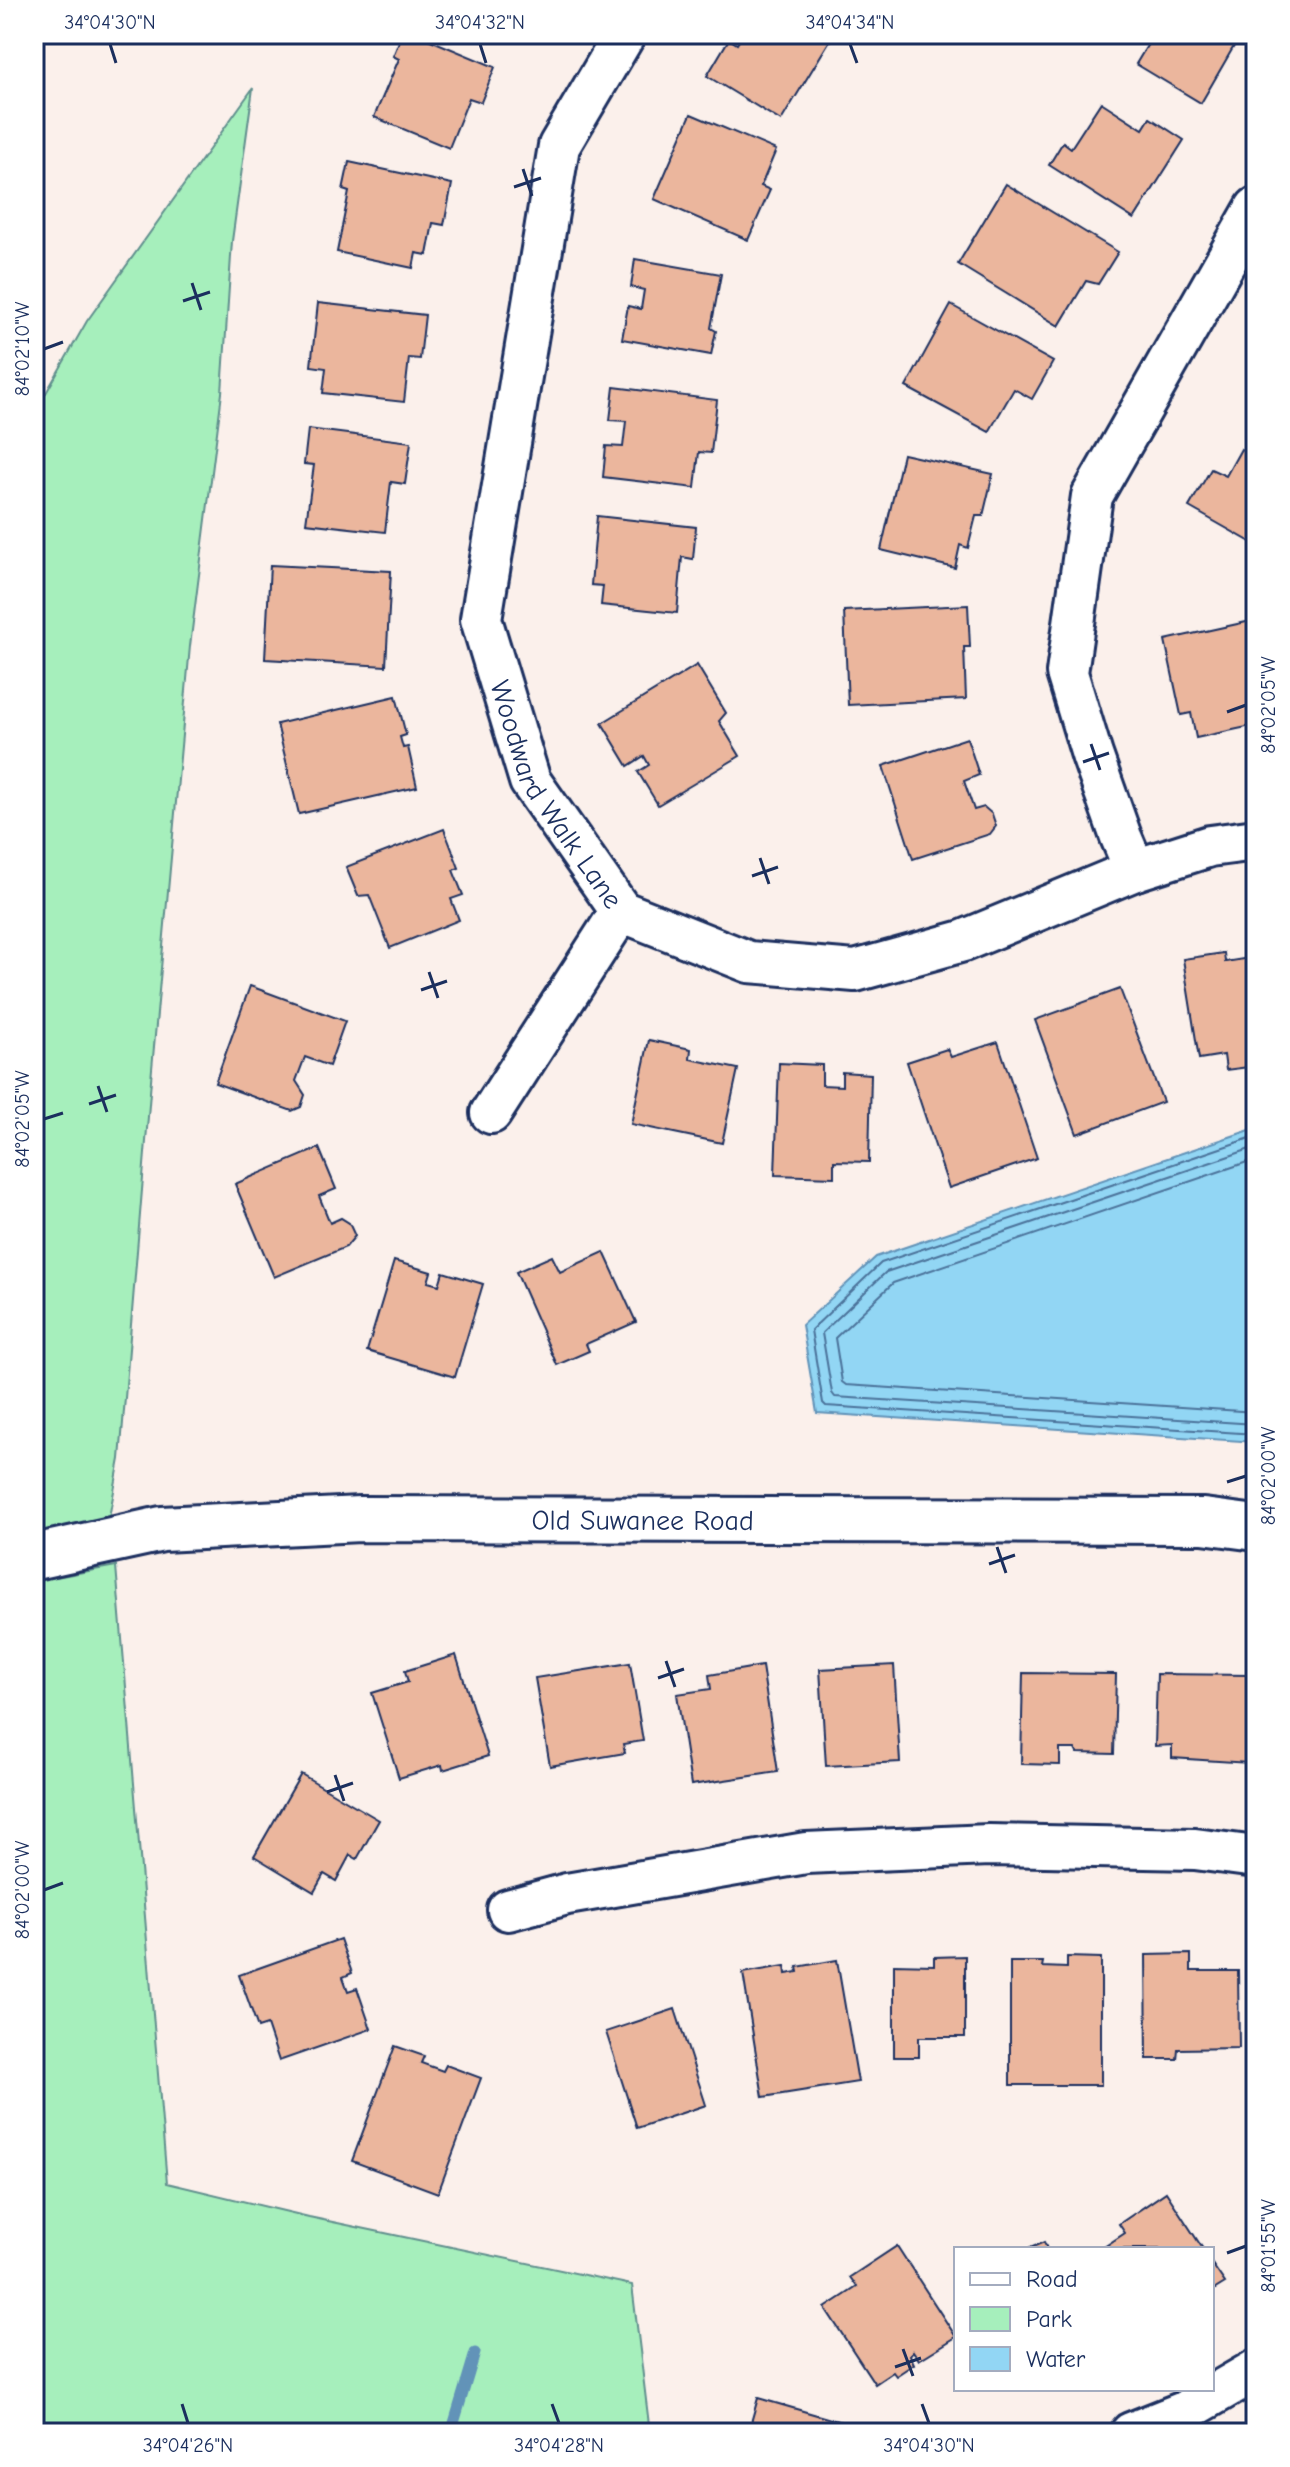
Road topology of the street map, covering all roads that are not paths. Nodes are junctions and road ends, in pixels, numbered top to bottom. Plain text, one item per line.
1 (625, 34) edge
2 (1256, 208) edge
3 (1256, 840) edge
4 (1135, 870) junction
5 (621, 911) junction
6 (491, 1113) dead end
7 (1256, 1528) edge
8 (34, 1557) edge
9 (1256, 1857) edge
10 (508, 1910) dead end
11 (1256, 2370) edge
12 (1131, 2433) edge

1 - 5 street, Woodward Walk Lane
2 - 4 street
3 - 4 street, Woodward Walk Lane
4 - 5 street, Woodward Walk Lane
5 - 6 street
7 - 8 street, Old Suwanee Road
9 - 10 street
11 - 12 street

